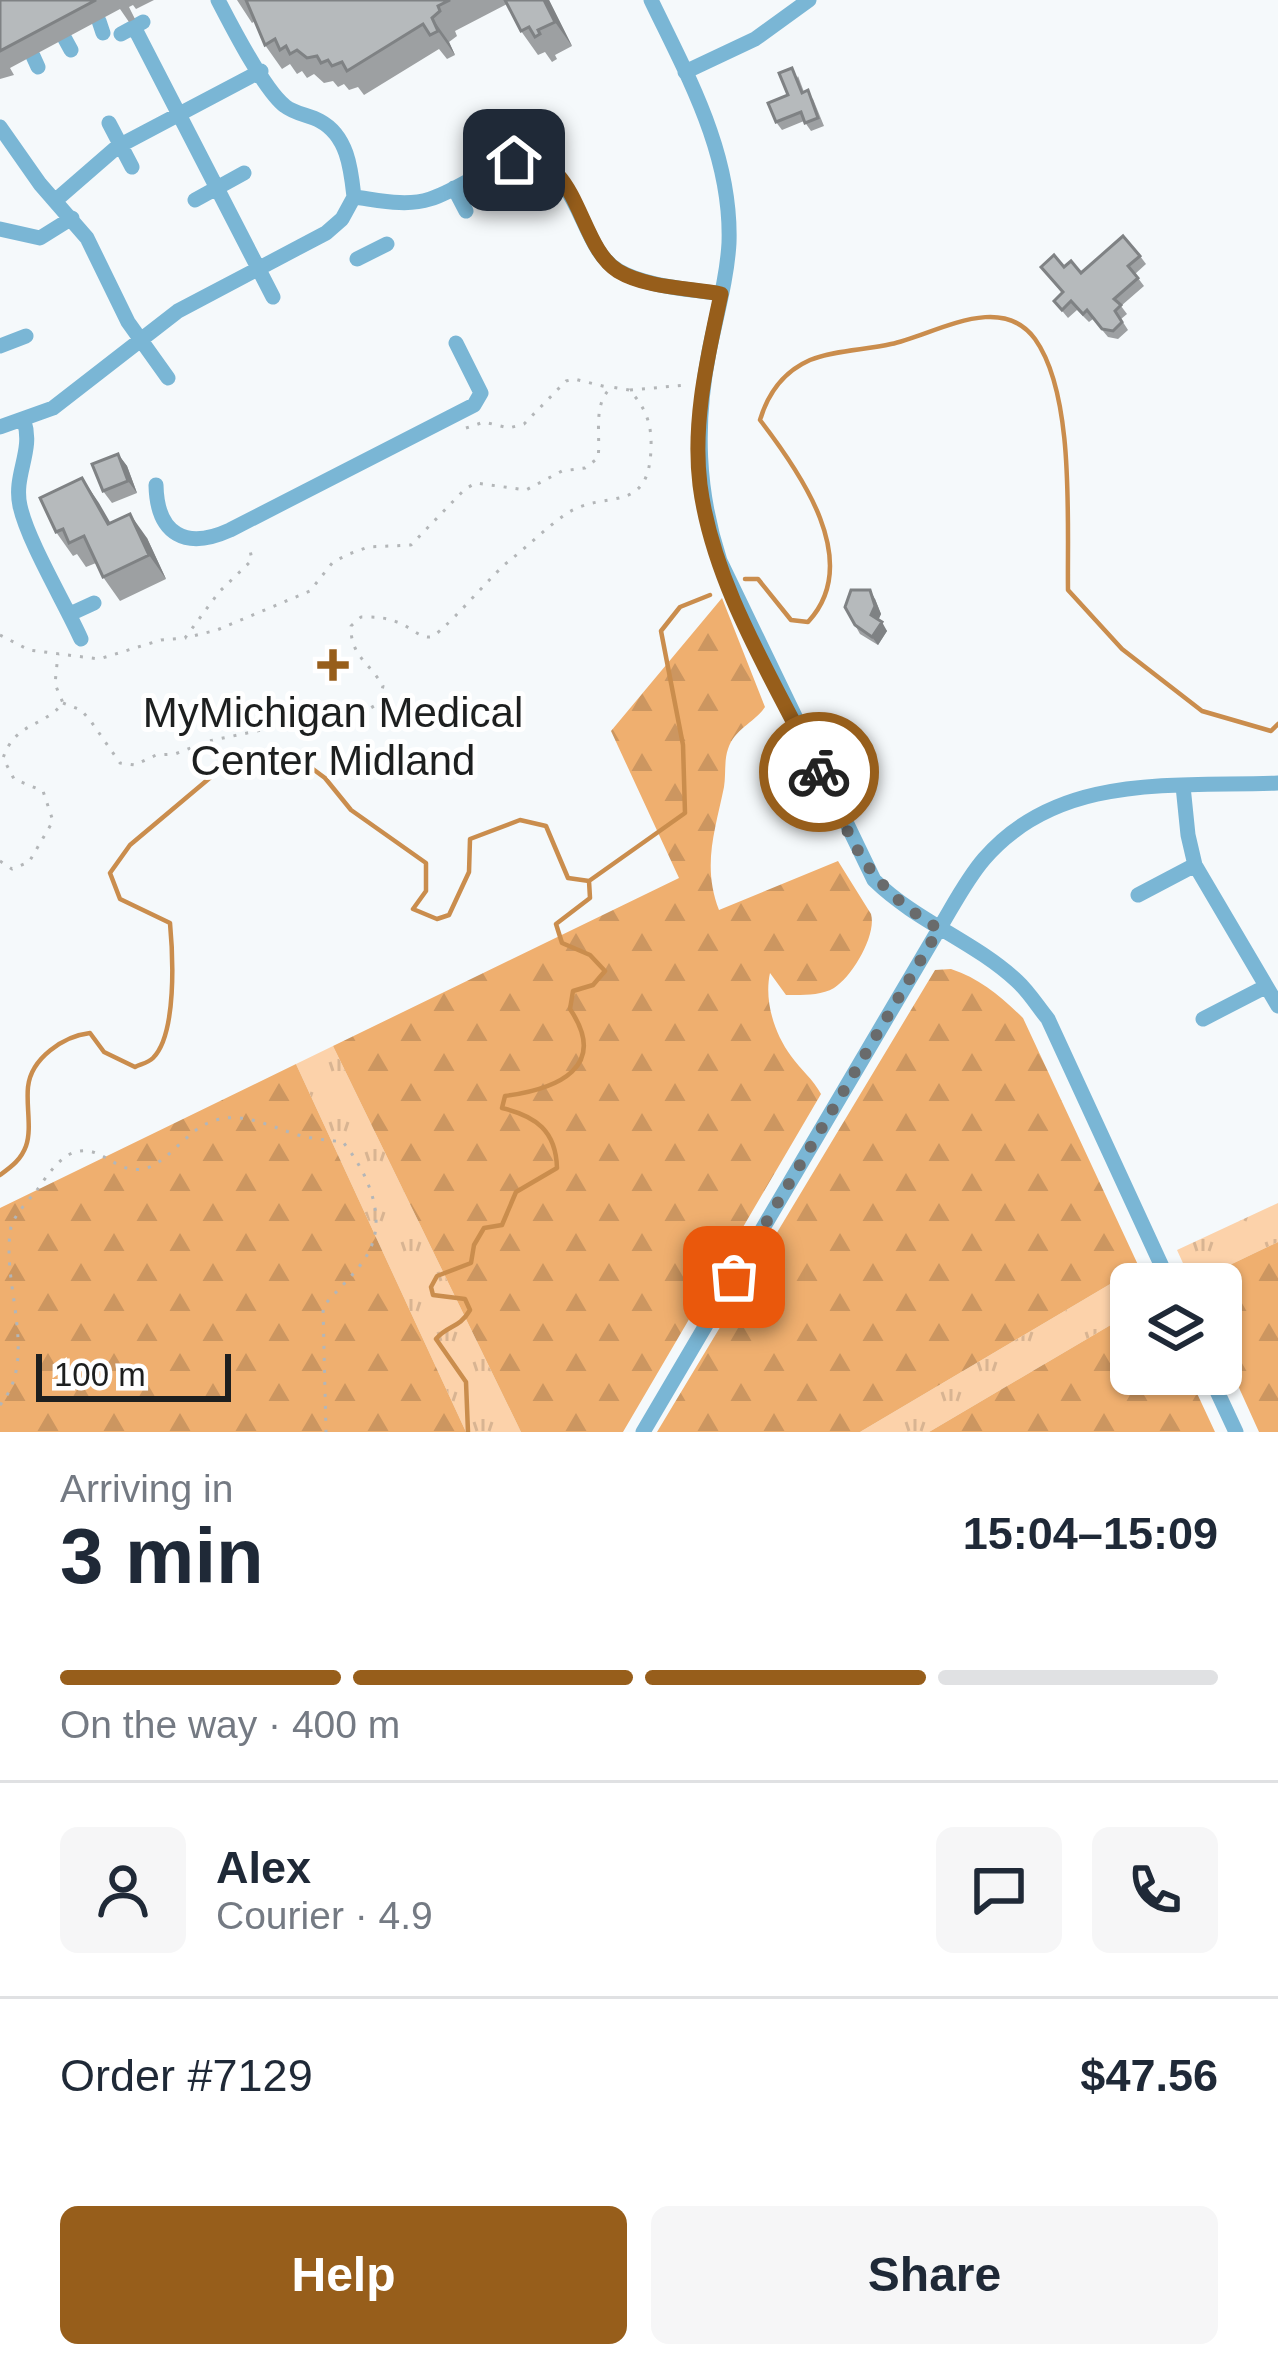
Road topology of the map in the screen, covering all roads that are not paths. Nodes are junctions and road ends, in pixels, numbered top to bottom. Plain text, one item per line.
1 (218, 0) edge
2 (651, 0) edge
3 (809, 0) edge
4 (120, 27) dead end
5 (261, 71) junction
6 (686, 72) junction
7 (179, 115) junction
8 (109, 123) dead end
9 (0, 127) edge
10 (121, 145) junction
11 (132, 167) dead end
12 (244, 173) dead end
13 (217, 188) junction
14 (454, 188) junction
15 (354, 197) junction
16 (56, 200) junction
17 (195, 200) dead end
18 (466, 211) dead end
19 (72, 218) junction
20 (0, 229) edge
21 (387, 244) dead end
22 (357, 259) dead end
23 (258, 267) junction
24 (721, 294) junction
25 (273, 297) dead end
26 (26, 336) dead end
27 (140, 340) junction
28 (456, 343) dead end
29 (0, 346) edge
30 (168, 378) dead end
31 (24, 421) junction
32 (0, 427) edge
33 (156, 485) dead end
34 (94, 603) dead end
35 (70, 614) junction
36 (81, 639) dead end
37 (1278, 783) edge
38 (1183, 786) junction
39 (1195, 865) junction
40 (1138, 895) dead end
41 (939, 929) junction
42 (1264, 987) junction
43 (1278, 1006) edge
44 (1203, 1019) dead end
45 (1160, 1263) edge
46 (1219, 1395) edge
47 (644, 1432) edge
48 (1236, 1432) edge

1 - 5 street
2 - 6 street
3 - 6 street
4 - 7 street
5 - 7 street
5 - 15 street
6 - 24 street
7 - 10 street
7 - 13 street
8 - 10 street
9 - 16 street
10 - 11 street
10 - 16 street
12 - 13 street
13 - 17 street
13 - 23 street
14 - 15 street
14 - 18 street
14 - 24 street
15 - 23 street
16 - 19 street
19 - 20 street
19 - 27 street
21 - 22 street
23 - 25 street
23 - 27 street
24 - 41 street
26 - 29 street
27 - 30 street
27 - 31 street
28 - 33 street
31 - 32 street
31 - 35 street
34 - 35 street
35 - 36 street
37 - 38 street
38 - 39 street
38 - 41 street
39 - 40 street
39 - 42 street
41 - 45 street
41 - 47 street
42 - 43 street
42 - 44 street
46 - 48 street

